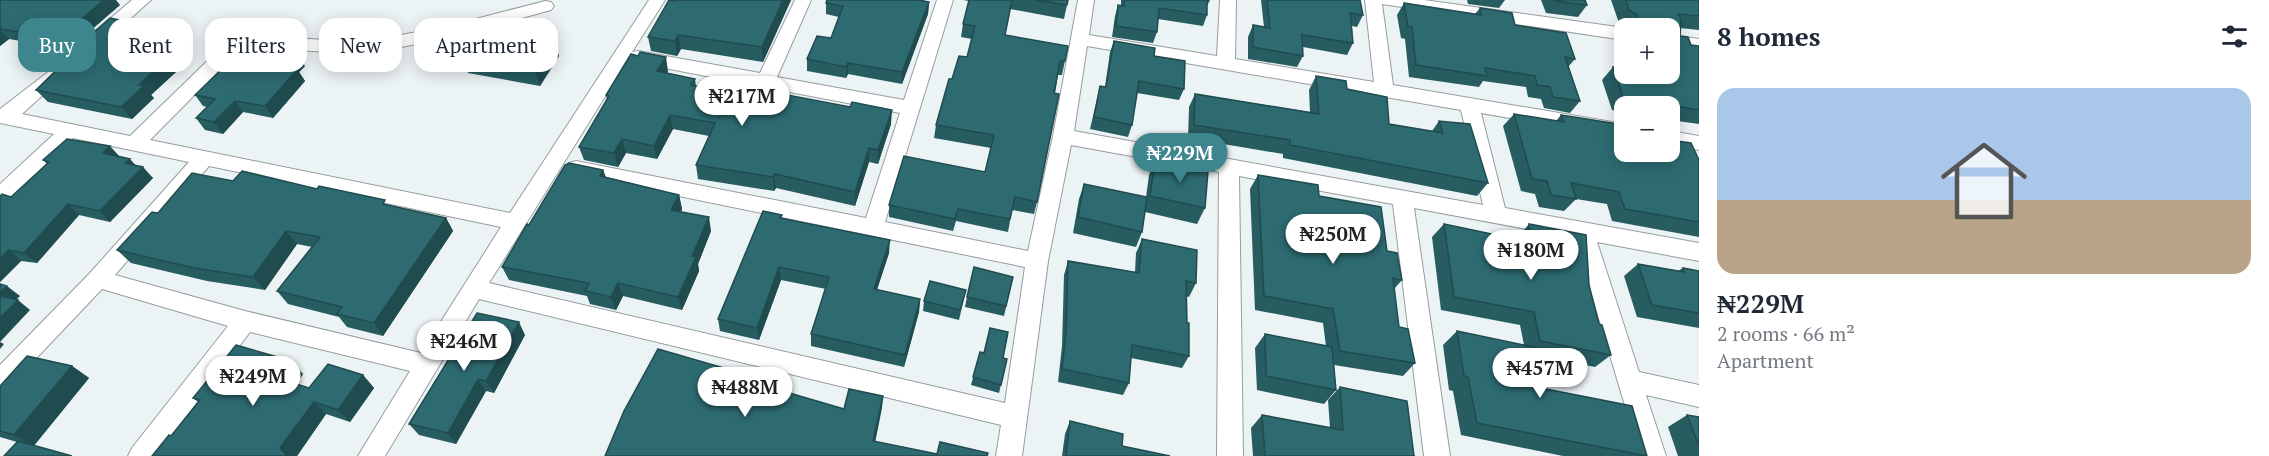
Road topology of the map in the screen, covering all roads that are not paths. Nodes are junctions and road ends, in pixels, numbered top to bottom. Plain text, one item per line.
1 (143, 0) edge
2 (657, 0) edge
3 (803, 0) edge
4 (945, 0) edge
5 (1086, 0) edge
6 (1228, 0) edge
7 (1373, 0) edge
8 (1386, 0) edge
9 (545, 6) dead end
10 (1614, 33) edge
11 (1080, 39) junction
12 (96, 40) edge
13 (1680, 42) edge
14 (1699, 45) edge
15 (623, 54) junction
16 (1226, 64) junction
17 (58, 72) edge
18 (766, 80) junction
19 (1384, 90) junction
20 (1469, 105) junction
21 (911, 108) junction
22 (3, 116) edge
23 (1614, 129) edge
24 (70, 130) junction
25 (1063, 136) junction
26 (1680, 140) edge
27 (135, 143) junction
28 (1699, 143) edge
29 (205, 158) junction
30 (552, 164) junction
31 (1229, 166) junction
32 (0, 196) edge
33 (1402, 198) junction
34 (1496, 215) junction
35 (515, 222) junction
36 (873, 228) junction
37 (1583, 230) junction
38 (1699, 252) edge
39 (1037, 261) junction
40 (98, 279) junction
41 (474, 289) junction
42 (245, 321) junction
43 (428, 365) junction
44 (0, 381) edge
45 (1630, 381) junction
46 (1699, 396) edge
47 (1016, 417) junction
48 (376, 455) edge
49 (141, 456) edge
50 (1009, 456) edge
51 (1230, 456) edge
52 (1437, 456) edge
53 (1653, 456) edge

1 - 12 street
2 - 15 street
3 - 18 street
4 - 21 street
5 - 11 street
6 - 16 street
7 - 19 street
8 - 10 street
9 - 27 street
11 - 16 street
11 - 25 street
13 - 14 street
15 - 18 street
15 - 30 street
16 - 19 street
17 - 22 street
18 - 21 street
19 - 20 street
20 - 23 street
20 - 34 street
21 - 36 street
22 - 24 street
24 - 27 street
24 - 32 street
25 - 31 street
25 - 39 street
26 - 28 street
27 - 29 street
29 - 35 street
29 - 40 street
30 - 35 street
30 - 36 street
31 - 33 street
31 - 51 street
33 - 34 street
33 - 52 street
34 - 37 street
35 - 41 street
36 - 39 street
37 - 38 street
37 - 45 street
39 - 47 street
40 - 42 street
40 - 44 street
41 - 43 street
41 - 47 street
42 - 43 street
42 - 49 street
43 - 48 street
45 - 46 street
45 - 53 street
47 - 50 street

